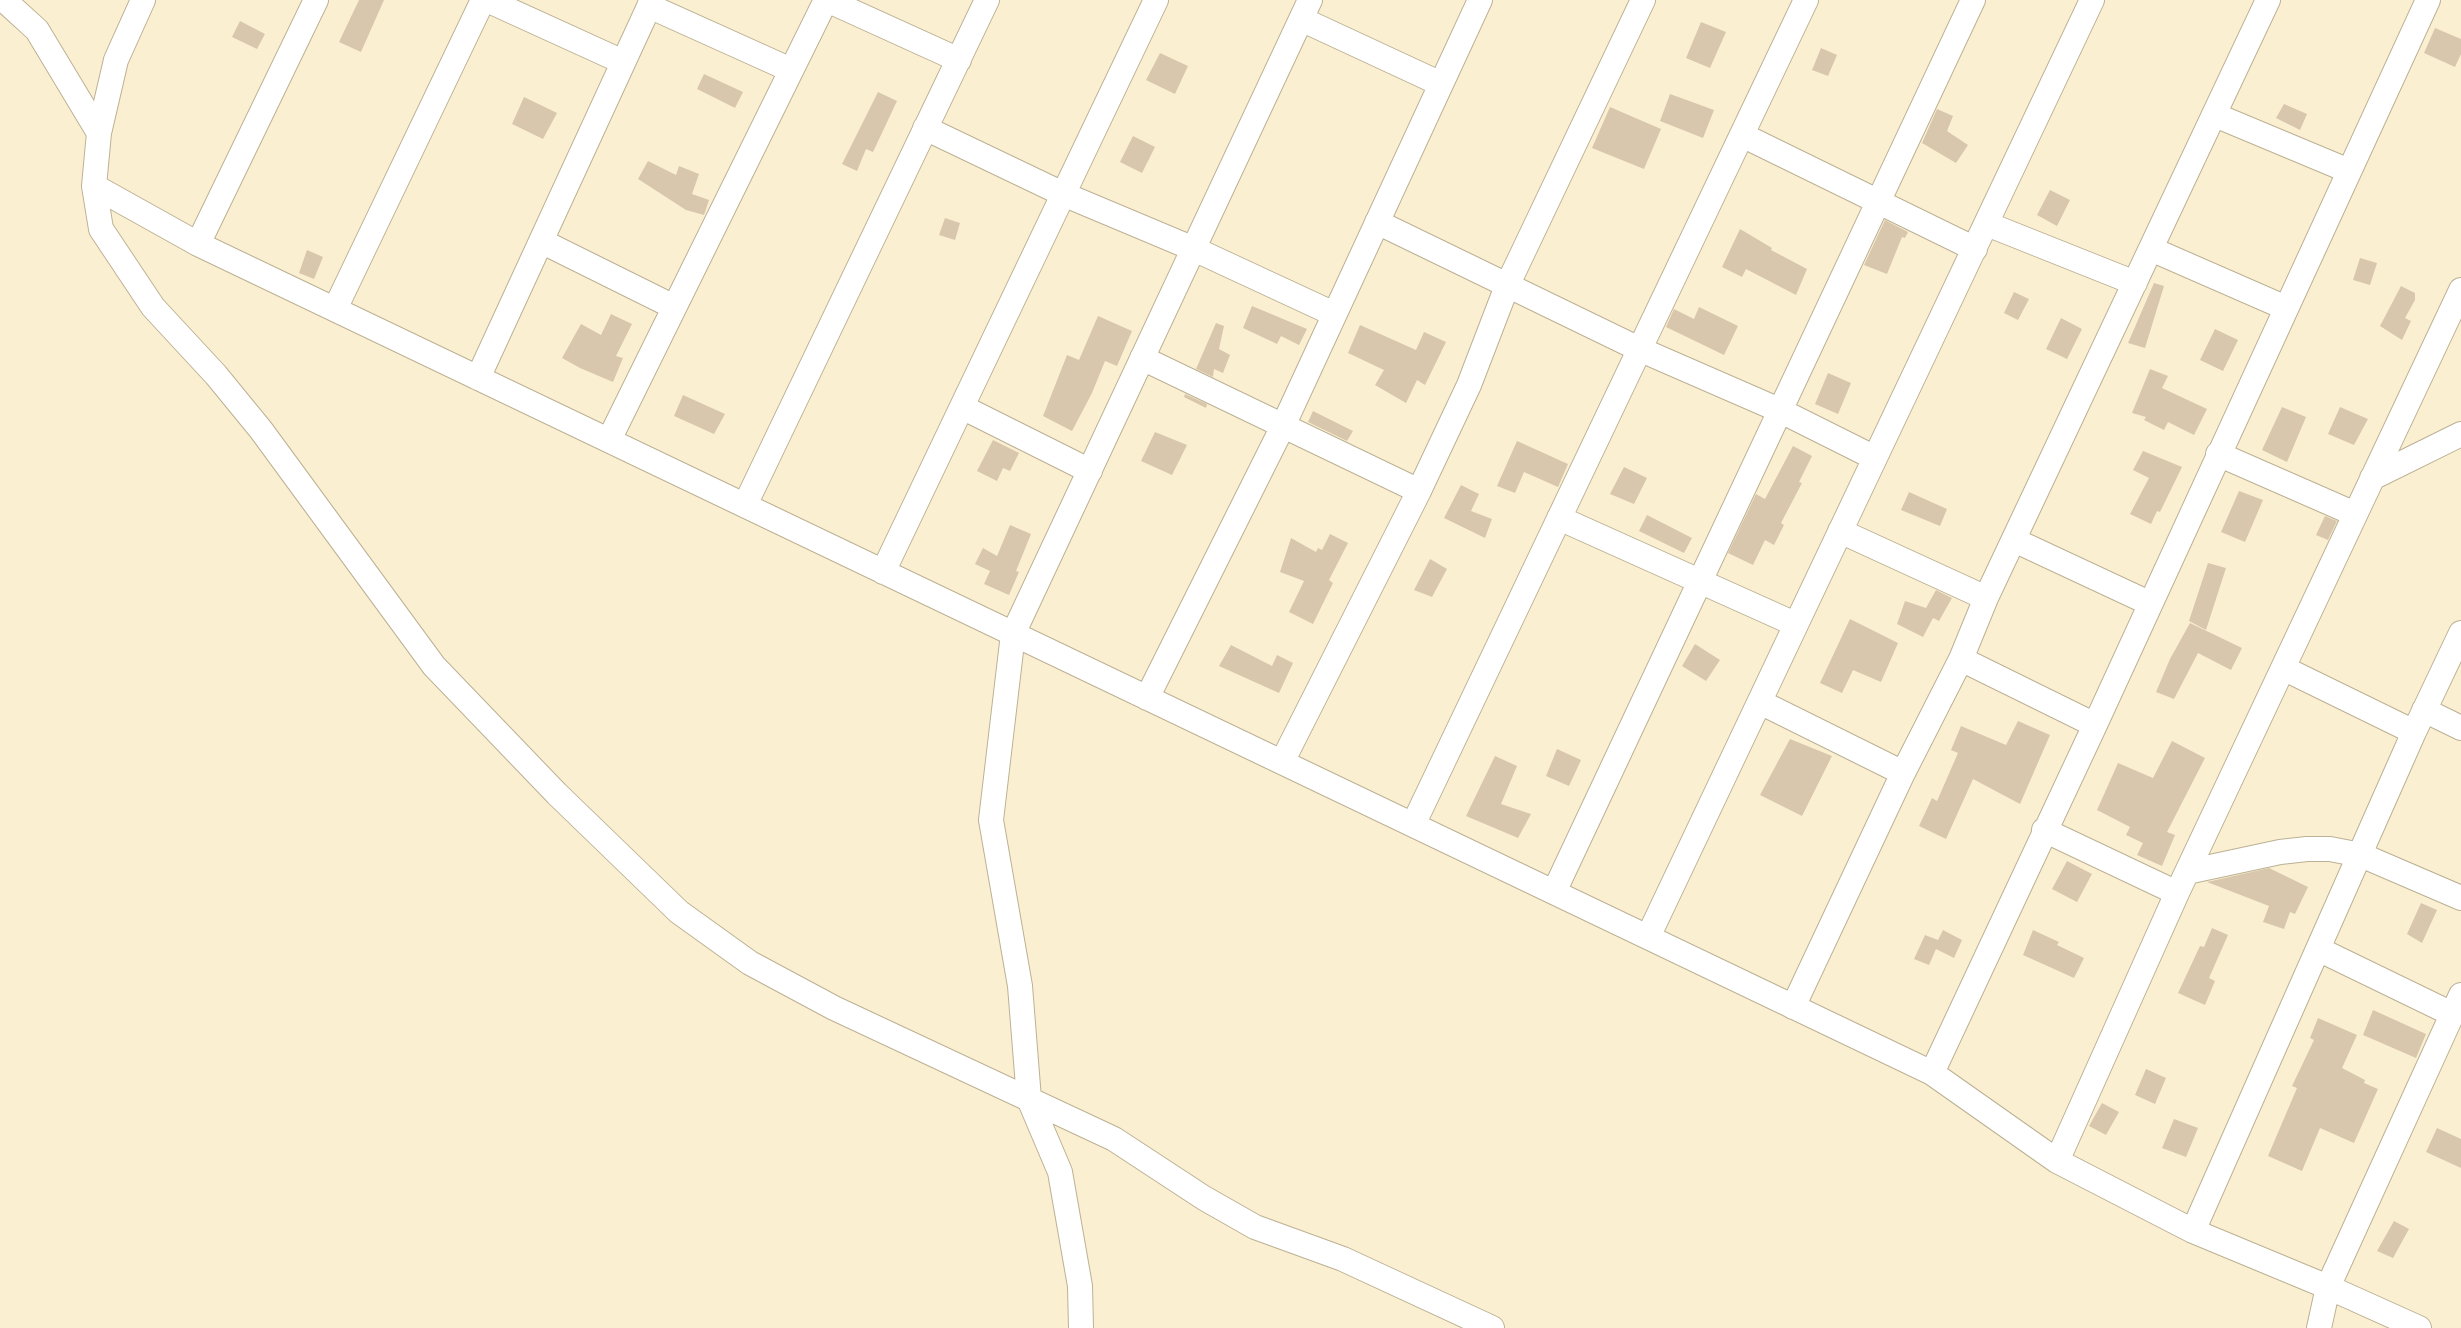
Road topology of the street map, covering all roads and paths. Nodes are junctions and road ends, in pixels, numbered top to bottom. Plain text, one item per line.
1 (4, 0) edge
2 (143, 0) edge
3 (316, 0) edge
4 (485, 0) edge
5 (827, 0) edge
6 (987, 0) edge
7 (1156, 0) edge
8 (1480, 0) edge
9 (1643, 0) edge
10 (1973, 0) edge
11 (2092, 0) edge
12 (2428, 0) edge
13 (1804, 1) edge
14 (651, 3) edge
15 (2259, 3) edge
16 (1306, 10) edge
17 (959, 60) junction
18 (624, 62) junction
19 (791, 70) junction
20 (1441, 84) junction
21 (2214, 115) junction
22 (925, 128) junction
23 (99, 133) junction
24 (1742, 135) junction
25 (2349, 171) junction
26 (94, 186) junction
27 (1064, 194) junction
28 (1879, 202) junction
29 (1377, 222) junction
30 (1987, 224) junction
31 (541, 241) junction
32 (198, 244) junction
33 (1194, 249) junction
34 (1975, 249) junction
35 (2151, 249) junction
36 (2135, 283) junction
37 (1507, 286) junction
38 (2461, 290) edge
39 (674, 307) junction
40 (2286, 308) junction
41 (335, 309) junction
42 (1334, 314) junction
43 (1639, 349) junction
44 (1142, 358) junction
45 (478, 378) junction
46 (962, 406) junction
47 (1779, 410) junction
48 (1283, 426) junction
49 (2461, 434) edge
50 (609, 440) junction
51 (2218, 454) junction
52 (1875, 458) junction
53 (1090, 471) junction
54 (2372, 478) junction
55 (1418, 491) junction
56 (745, 505) junction
57 (2355, 514) junction
58 (1559, 518) junction
59 (1840, 531) junction
60 (2014, 540) junction
61 (883, 572) junction
62 (1700, 582) junction
63 (1986, 598) junction
64 (2149, 603) junction
65 (1795, 624) junction
66 (1014, 634) junction
67 (2460, 637) edge
68 (1961, 660) junction
69 (2283, 668) junction
70 (1147, 698) junction
71 (1760, 702) junction
72 (2424, 710) junction
73 (2095, 725) junction
74 (2461, 728) edge
75 (2414, 732) junction
76 (1282, 762) junction
77 (1903, 773) junction
78 (1413, 825) junction
79 (2044, 830) junction
80 (2361, 854) junction
81 (2187, 872) junction
82 (1554, 892) junction
83 (2177, 893) junction
84 (2461, 898) edge
85 (1648, 937) junction
86 (2318, 949) junction
87 (2457, 1005) edge
88 (1793, 1007) junction
89 (1932, 1073) junction
90 (1029, 1099) junction
91 (2057, 1161) junction
92 (2193, 1231) junction
93 (2328, 1287) junction
94 (1081, 1328) edge
95 (1492, 1328) edge
96 (2319, 1328) edge
97 (2419, 1328) edge

1 - 23 street
2 - 23 street
3 - 32 street
4 - 18 street
4 - 41 street
5 - 17 street
5 - 19 street
6 - 17 street
7 - 27 street
8 - 20 street
9 - 37 street
10 - 28 street
11 - 30 street
12 - 25 street
13 - 24 street
14 - 18 street
14 - 19 street
15 - 21 street
16 - 20 street
16 - 33 street
17 - 22 street
18 - 31 street
19 - 39 street
20 - 29 street
21 - 25 street
21 - 35 street
22 - 27 street
22 - 56 street
23 - 26 street
24 - 28 street
24 - 43 street
25 - 40 street
26 - 32 street
26 - 90 street
27 - 33 street
27 - 46 street
28 - 34 street
28 - 47 street
29 - 37 street
29 - 42 street
30 - 34 street
30 - 36 street
31 - 39 street
31 - 45 street
32 - 41 street
33 - 42 street
33 - 44 street
34 - 52 street
35 - 36 street
35 - 40 street
36 - 60 street
37 - 43 street
37 - 55 street
38 - 54 street
39 - 50 street
40 - 51 street
41 - 45 street
42 - 48 street
43 - 47 street
43 - 58 street
44 - 48 street
44 - 53 street
45 - 50 street
46 - 53 street
46 - 61 street
47 - 52 street
47 - 62 street
48 - 55 street
48 - 70 street
49 - 54 street
50 - 56 street
51 - 57 street
51 - 64 street
52 - 59 street
53 - 66 street
54 - 57 street
55 - 76 street
56 - 61 street
57 - 69 street
58 - 62 street
58 - 78 street
59 - 63 street
59 - 65 street
60 - 63 street
60 - 64 street
61 - 66 street
62 - 65 street
62 - 82 street
63 - 68 street
64 - 73 street
65 - 71 street
66 - 70 street
66 - 90 street
67 - 72 street
68 - 73 street
68 - 77 street
69 - 75 street
69 - 81 street
70 - 76 street
71 - 77 street
71 - 85 street
72 - 74 street
72 - 75 street
73 - 79 street
75 - 80 street
76 - 78 street
77 - 88 street
78 - 82 street
79 - 83 street
79 - 89 street
80 - 81 street
80 - 84 street
80 - 86 street
81 - 83 street
82 - 85 street
83 - 91 street
85 - 88 street
86 - 87 street
86 - 92 street
87 - 93 street
88 - 89 street
89 - 91 street
90 - 94 street
90 - 95 street
91 - 92 street
92 - 93 street
93 - 96 street
93 - 97 street

